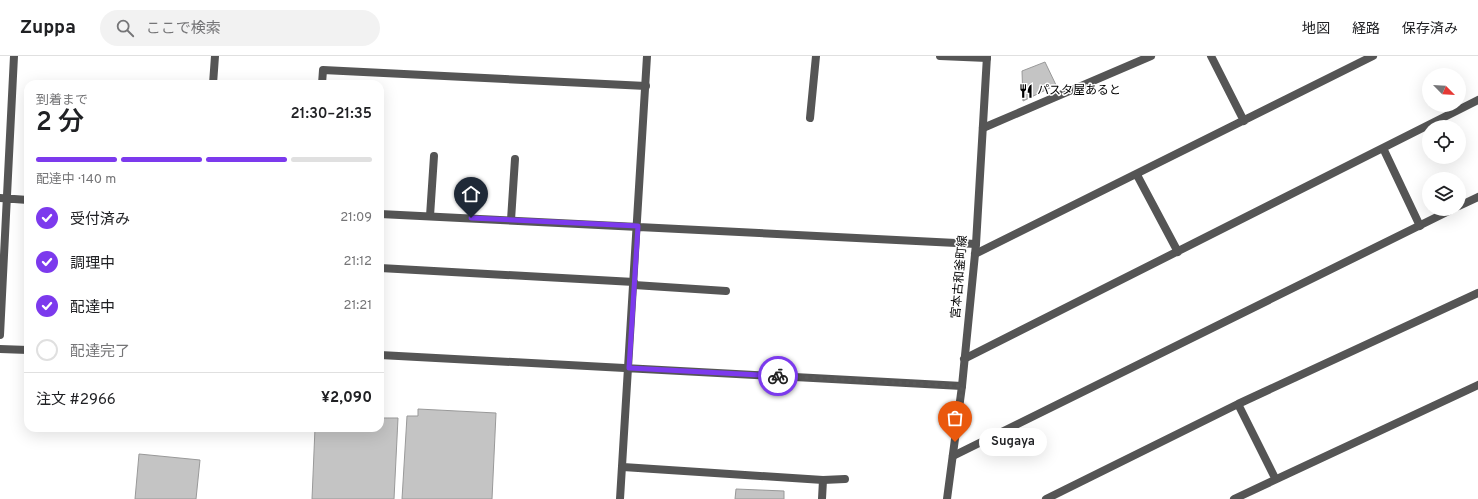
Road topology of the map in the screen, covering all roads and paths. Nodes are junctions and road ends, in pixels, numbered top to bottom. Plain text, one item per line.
1 (14, 56) edge
2 (215, 56) edge
3 (647, 56) edge
4 (816, 56) edge
5 (940, 56) edge
6 (1150, 56) edge
7 (1212, 56) edge
8 (1373, 56) edge
9 (987, 57) edge
10 (213, 80) edge
11 (322, 80) edge
12 (646, 86) junction
13 (1478, 100) edge
14 (810, 118) dead end
15 (1244, 121) junction
16 (983, 128) junction
17 (1383, 148) junction
18 (434, 156) dead end
19 (515, 159) dead end
20 (1137, 175) junction
21 (1478, 197) edge
22 (3, 198) edge
23 (24, 200) edge
24 (1466, 203) edge
25 (384, 214) edge
26 (430, 216) junction
27 (1440, 216) edge
28 (511, 220) junction
29 (638, 226) junction
30 (1420, 226) junction
31 (976, 244) junction
32 (1178, 252) junction
33 (975, 254) junction
34 (384, 268) edge
35 (634, 284) junction
36 (726, 291) dead end
37 (1478, 293) edge
38 (0, 335) edge
39 (0, 349) edge
40 (24, 350) edge
41 (384, 355) edge
42 (964, 359) junction
43 (629, 368) junction
44 (1478, 385) edge
45 (962, 386) junction
46 (1238, 404) junction
47 (953, 456) junction
48 (623, 467) junction
49 (1276, 478) junction
50 (845, 479) dead end
51 (823, 480) junction
52 (620, 499) edge
53 (822, 499) edge
54 (947, 499) edge
55 (1046, 499) edge
56 (1234, 499) edge

1 - 22 street
2 - 10 street
3 - 12 street
4 - 14 street
5 - 9 street
6 - 16 street
7 - 15 street
8 - 15 street
9 - 16 street, 宮本古和釜町線
11 - 12 street
12 - 29 street
13 - 17 street
15 - 20 street
16 - 31 street, 宮本古和釜町線
17 - 30 street
17 - 32 street
18 - 26 street
19 - 28 street
20 - 32 street
20 - 33 street
21 - 24 street
22 - 23 street
22 - 38 street
25 - 26 street
26 - 28 street
27 - 30 street
28 - 29 street
29 - 31 street
29 - 35 street
30 - 47 street
31 - 33 street, 宮本古和釜町線
32 - 42 street
33 - 42 street, 宮本古和釜町線
34 - 35 street
35 - 36 street
35 - 43 street
37 - 46 street
39 - 40 street
41 - 43 street
42 - 45 street, 宮本古和釜町線
43 - 45 street
43 - 48 street
44 - 49 street
45 - 47 street, 宮本古和釜町線
46 - 49 street
46 - 55 street
47 - 54 street, 宮本古和釜町線
48 - 51 street
48 - 52 street
49 - 56 street
50 - 51 street
51 - 53 street

